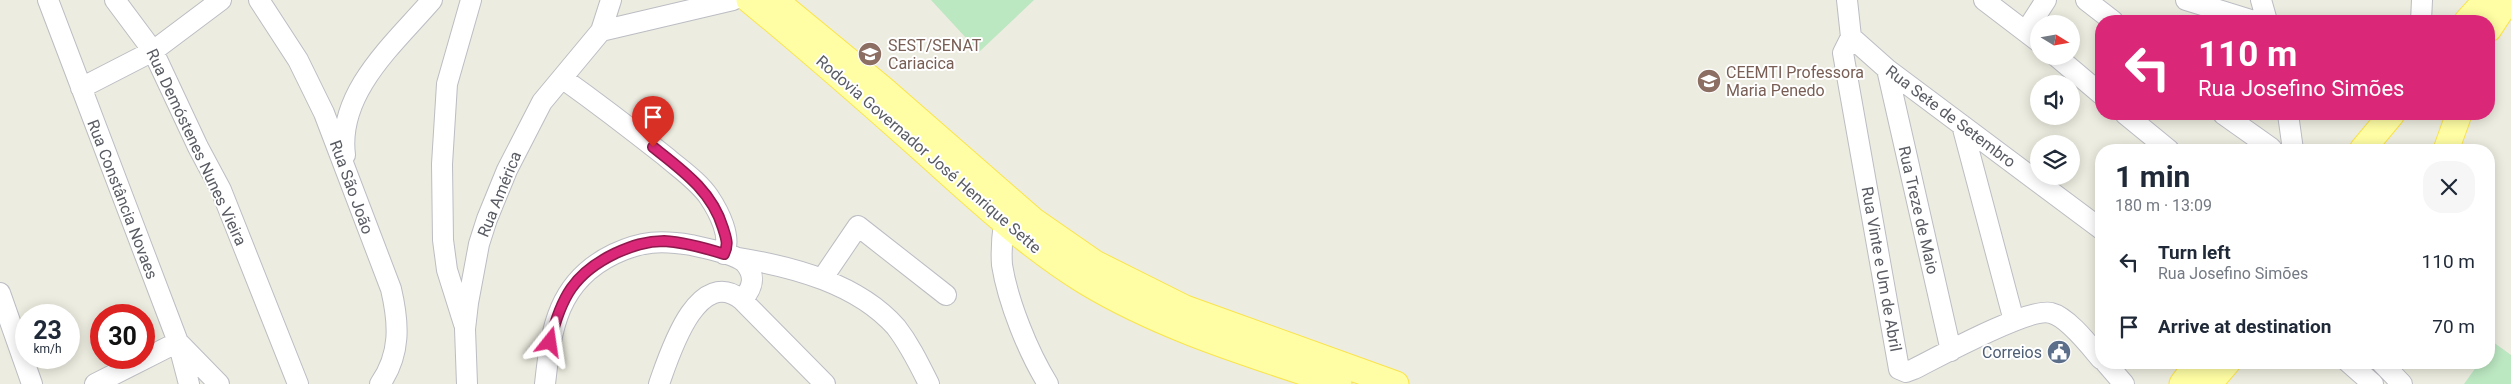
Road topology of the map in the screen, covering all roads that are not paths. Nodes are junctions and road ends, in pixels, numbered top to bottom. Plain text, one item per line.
1 (48, 0) edge
2 (115, 0) edge
3 (221, 0) edge
4 (259, 0) edge
5 (432, 0) edge
6 (471, 0) edge
7 (611, 0) edge
8 (732, 0) edge
9 (749, 0) edge
10 (775, 0) edge
11 (1847, 0) edge
12 (1984, 0) edge
13 (2046, 0) edge
14 (2086, 0) edge
15 (2186, 0) edge
16 (2261, 0) edge
17 (2422, 0) edge
18 (2486, 0) edge
19 (2508, 0) edge
20 (2040, 15) edge
21 (2105, 15) edge
22 (2235, 15) edge
23 (2265, 15) edge
24 (2421, 15) edge
25 (2472, 15) edge
26 (2495, 20) edge
27 (601, 30) junction
28 (2030, 35) edge
29 (1850, 36) junction
30 (153, 50) junction
31 (2067, 65) edge
32 (1888, 69) junction
33 (562, 78) junction
34 (80, 88) junction
35 (2095, 89) edge
36 (2132, 120) edge
37 (2232, 120) edge
38 (2289, 120) edge
39 (2387, 120) edge
40 (2457, 120) edge
41 (1962, 125) junction
42 (2162, 144) edge
43 (2265, 144) edge
44 (2292, 144) edge
45 (2367, 144) edge
46 (2448, 144) edge
47 (347, 170) junction
48 (1004, 223) junction
49 (2095, 225) edge
50 (732, 256) junction
51 (822, 279) junction
52 (0, 294) edge
53 (946, 295) dead end
54 (742, 300) junction
55 (2014, 321) junction
56 (466, 329) junction
57 (178, 342) junction
58 (1951, 351) junction
59 (2095, 353) edge
60 (2111, 369) edge
61 (2193, 369) edge
62 (2222, 369) edge
63 (2356, 369) edge
64 (2388, 369) edge
65 (32, 384) edge
66 (95, 384) edge
67 (189, 384) edge
68 (219, 384) edge
69 (298, 384) edge
70 (380, 384) edge
71 (468, 384) edge
72 (545, 384) edge
73 (659, 384) edge
74 (825, 384) edge
75 (929, 384) edge
76 (1048, 384) edge
77 (1339, 384) edge
78 (1396, 384) edge
79 (2124, 384) edge
80 (2182, 384) edge
81 (2209, 384) edge
82 (2373, 384) edge
83 (2402, 384) edge

1 - 34 street, Rua Constância Novaes
2 - 30 street, Rua Demóstenes Nunes Vieira
3 - 30 street
4 - 47 street, Rua São João
5 - 47 street
6 - 56 street
7 - 27 street, Rua América
8 - 27 street
9 - 48 main road, Rodovia Governador José Henrique Sette
10 - 78 main road, Rodovia Governador José Henrique Sette
11 - 29 street, Rua Vinte e Um de Abril
12 - 28 street
13 - 20 street
14 - 21 street
15 - 22 street
16 - 23 street
17 - 24 street
18 - 25 main road
19 - 26 main road
27 - 33 street, Rua América
29 - 32 street, Rua Sete de Setembro
29 - 58 street, Rua Vinte e Um de Abril
30 - 34 street
30 - 69 street, Rua Demóstenes Nunes Vieira
31 - 35 street
32 - 41 street, Rua Sete de Setembro
32 - 58 street, Rua Treze de Maio
33 - 50 street
33 - 56 street, Rua América
34 - 57 street, Rua Constância Novaes
36 - 42 street
37 - 43 street
38 - 44 street
39 - 45 main road
40 - 46 main road
41 - 49 street, Rua Sete de Setembro
41 - 55 street
47 - 70 street, Rua São João
48 - 76 street
48 - 77 main road, Rodovia Governador José Henrique Sette
50 - 51 street
50 - 54 street
50 - 72 street
51 - 53 street
51 - 75 street
52 - 65 street
54 - 73 street
54 - 74 street
55 - 58 street, Rua Vinte e Um de Abril
55 - 59 street, Rua Vinte e Um de Abril
56 - 71 street, Rua América
57 - 66 street
57 - 67 street
57 - 68 street, Rua Constância Novaes
60 - 79 street
61 - 80 main road
62 - 81 main road
63 - 82 street
64 - 83 street

